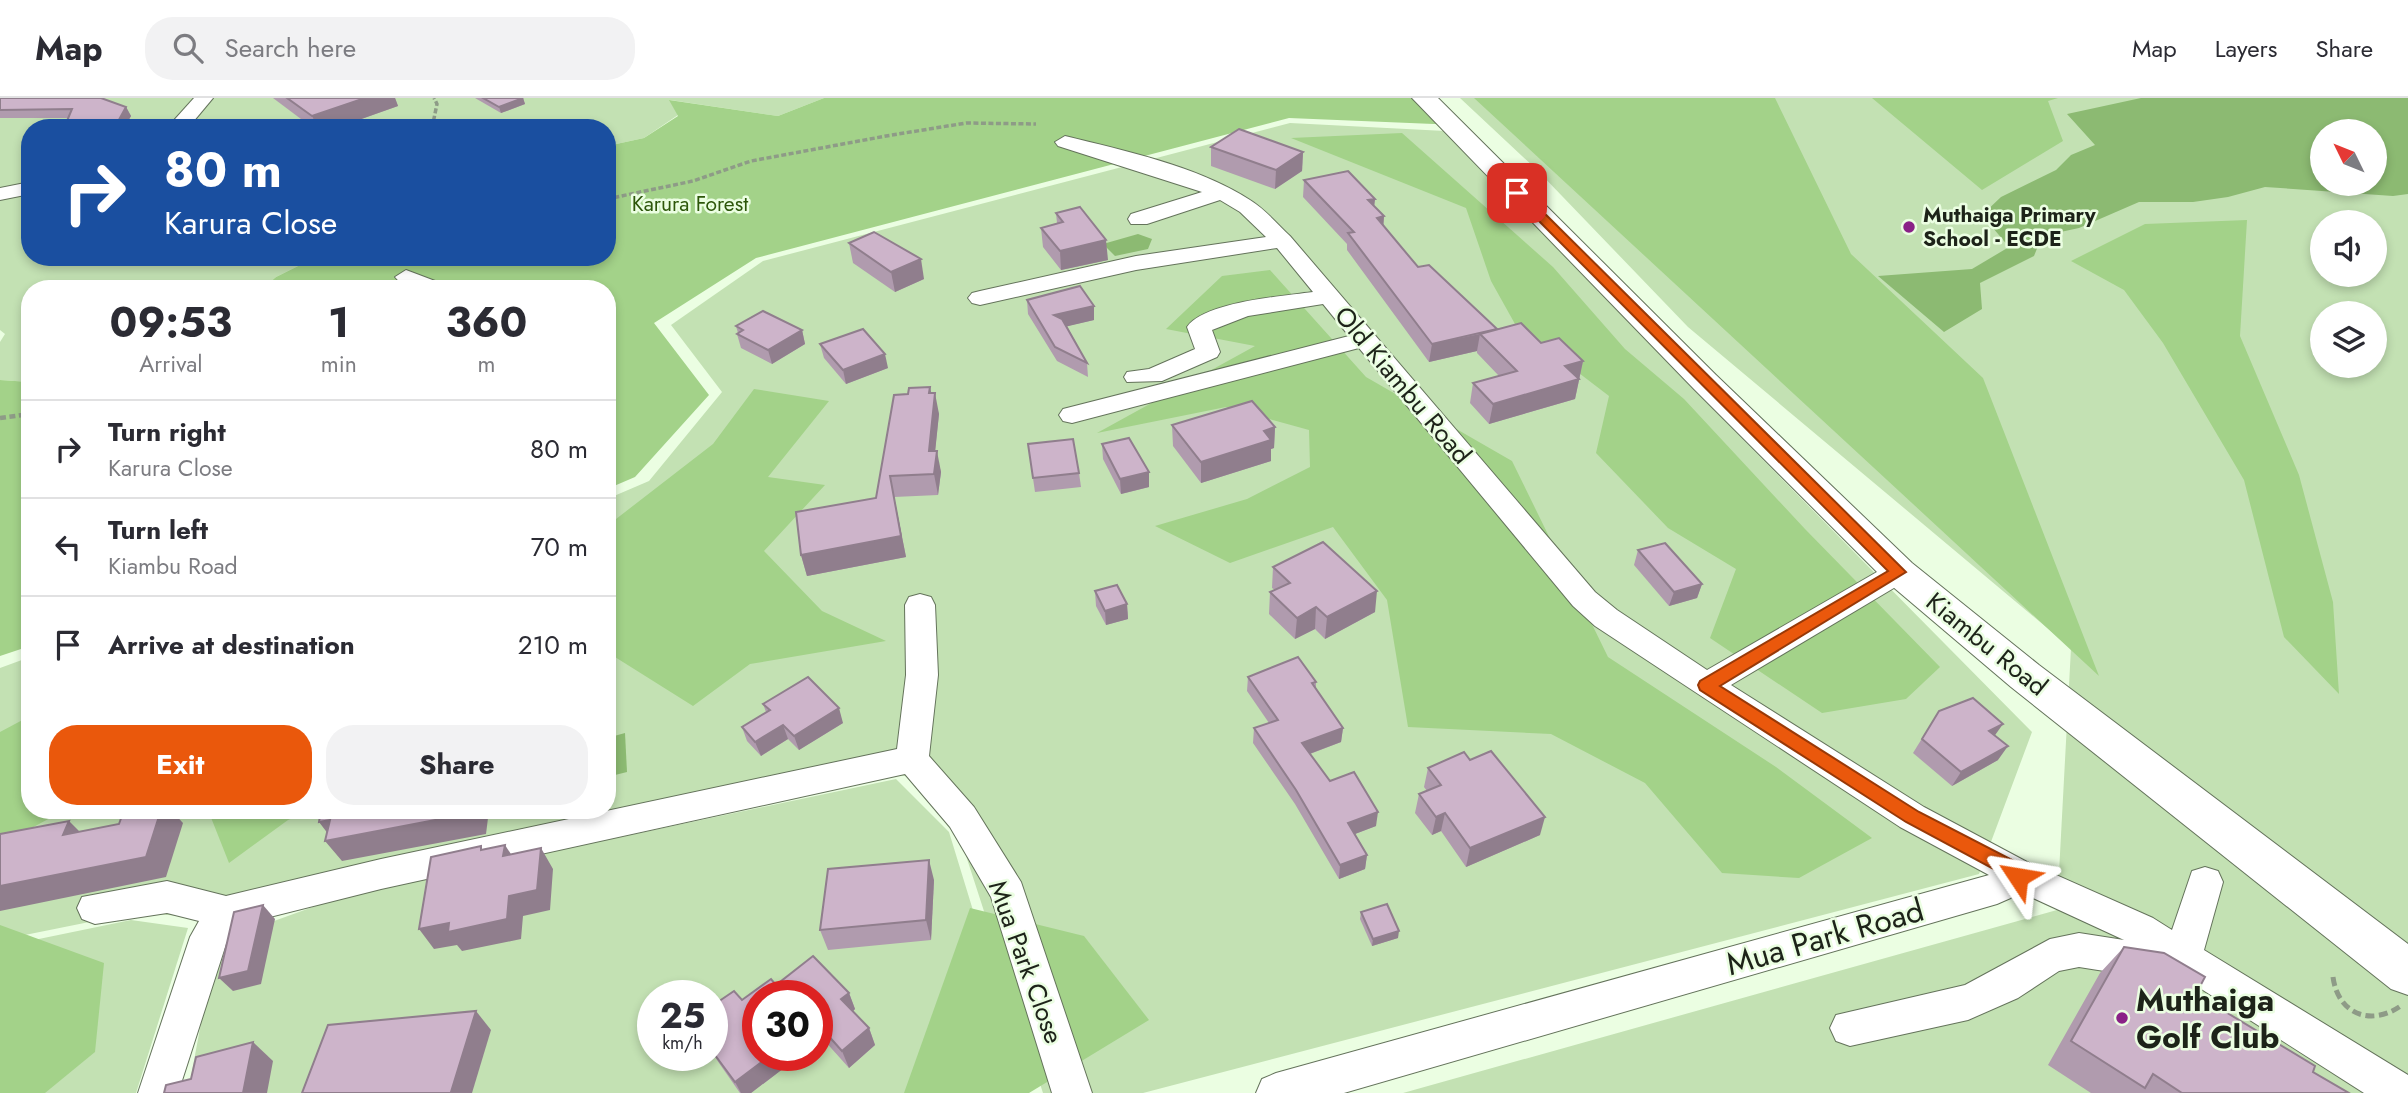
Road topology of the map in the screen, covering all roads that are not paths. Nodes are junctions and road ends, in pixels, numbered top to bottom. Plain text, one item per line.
1 (204, 98) edge
2 (1424, 98) edge
3 (185, 119) edge
4 (1065, 142) dead end
5 (21, 190) edge
6 (1220, 193) junction
7 (0, 194) edge
8 (1139, 219) dead end
9 (1282, 241) junction
10 (406, 277) dead end
11 (413, 280) edge
12 (1329, 296) junction
13 (980, 298) dead end
14 (1365, 339) junction
15 (1136, 377) dead end
16 (1072, 415) dead end
17 (1899, 572) junction
18 (920, 605) dead end
19 (1706, 685) junction
20 (912, 759) junction
21 (2018, 874) junction
22 (2206, 882) dead end
23 (95, 908) dead end
24 (226, 912) junction
25 (2193, 963) junction
26 (2408, 973) edge
27 (1850, 1028) dead end
28 (158, 1093) edge
29 (1072, 1093) edge
30 (1276, 1093) edge
31 (2400, 1093) edge

1 - 3 street
2 - 17 highway, Kiambu Road
4 - 6 street, Old Kiambu Road
5 - 7 street
6 - 8 street
6 - 9 street, Old Kiambu Road
9 - 12 street, Old Kiambu Road
9 - 13 street
10 - 11 street
12 - 14 street, Old Kiambu Road
12 - 15 street
14 - 16 street
14 - 19 street, Old Kiambu Road
17 - 19 street
17 - 26 highway, Kiambu Road
18 - 20 street
19 - 21 street
20 - 24 street
20 - 29 street, Mua Park Close
21 - 25 street
21 - 30 street, Mua Park Road
22 - 25 street
23 - 24 street
24 - 28 street
25 - 27 street
25 - 31 street

